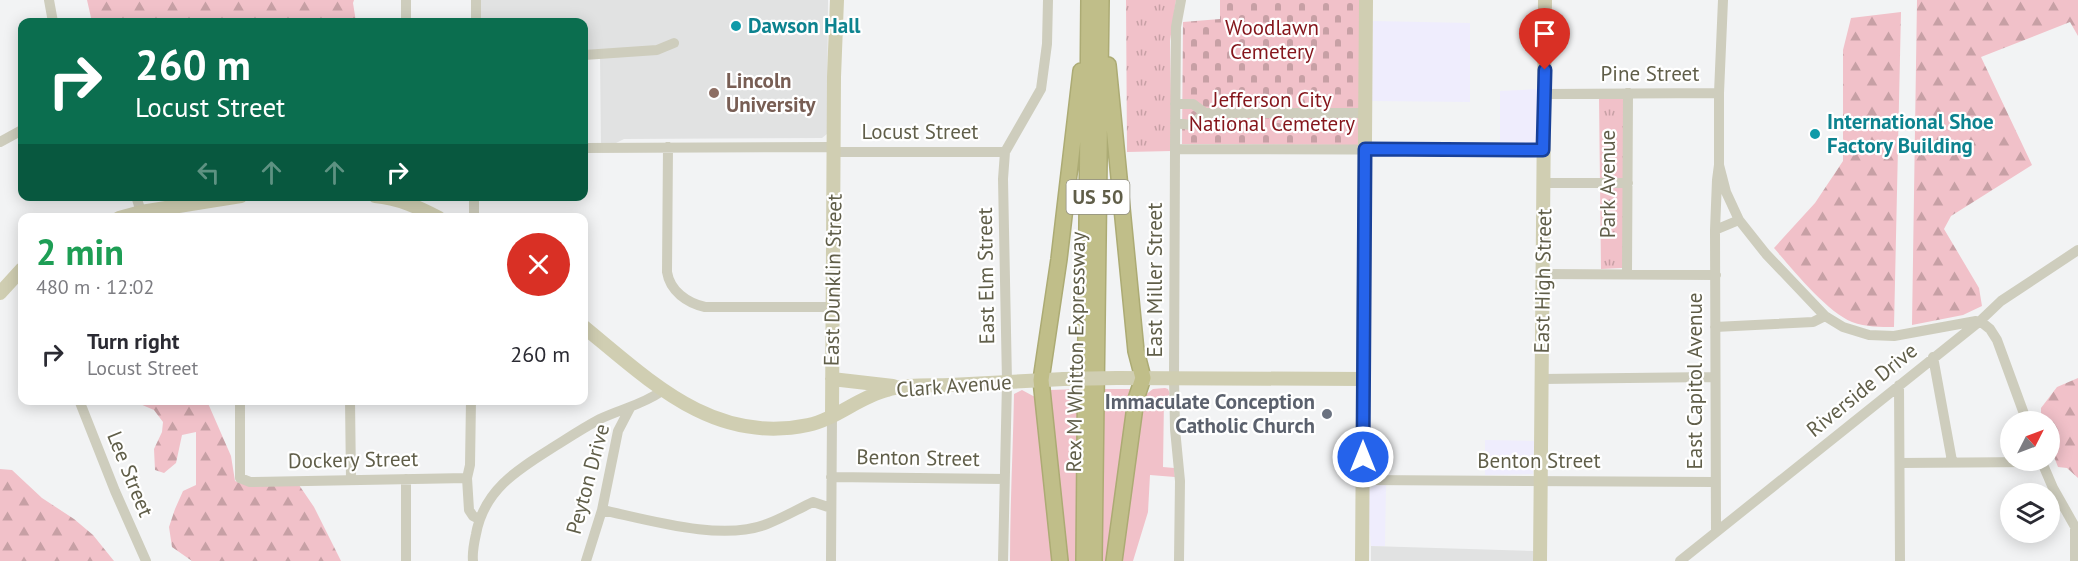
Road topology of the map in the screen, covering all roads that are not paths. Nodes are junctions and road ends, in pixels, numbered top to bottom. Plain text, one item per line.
1 (49, 0) edge
2 (406, 0) edge
3 (476, 0) edge
4 (837, 0) edge
5 (1048, 0) edge
6 (1181, 0) edge
7 (1366, 0) edge
8 (1545, 0) edge
9 (1723, 0) edge
10 (1097, 2) edge
11 (52, 18) edge
12 (406, 18) edge
13 (476, 18) edge
14 (1089, 35) junction
15 (674, 43) dead end
16 (588, 55) edge
17 (1545, 93) junction
18 (1628, 93) junction
19 (1719, 93) junction
20 (1175, 104) junction
21 (1205, 113) junction
22 (1366, 113) junction
23 (1175, 123) junction
24 (18, 132) edge
25 (0, 142) edge
26 (669, 147) junction
27 (588, 148) edge
28 (1175, 149) junction
29 (1365, 149) junction
30 (834, 150) junction
31 (1543, 150) junction
32 (1005, 152) junction
33 (1719, 165) junction
34 (1544, 183) junction
35 (1628, 183) junction
36 (138, 201) edge
37 (210, 201) edge
38 (415, 201) edge
39 (141, 212) junction
40 (137, 213) edge
41 (432, 213) edge
42 (1738, 220) junction
43 (1715, 230) junction
44 (2078, 250) edge
45 (18, 273) edge
46 (1544, 274) junction
47 (1627, 274) junction
48 (1716, 275) junction
49 (0, 293) edge
50 (832, 307) junction
51 (1825, 316) junction
52 (1980, 321) junction
53 (1715, 327) junction
54 (588, 330) edge
55 (1934, 357) junction
56 (1714, 377) junction
57 (1143, 378) junction
58 (1174, 378) junction
59 (1364, 379) junction
60 (1542, 379) junction
61 (832, 380) junction
62 (1041, 380) junction
63 (1007, 382) junction
64 (1899, 385) junction
65 (901, 387) junction
66 (662, 391) junction
67 (863, 400) junction
68 (81, 405) edge
69 (240, 405) edge
70 (350, 405) edge
71 (471, 405) edge
72 (630, 408) junction
73 (2023, 411) edge
74 (832, 416) junction
75 (1952, 461) junction
76 (2000, 461) edge
77 (1900, 463) junction
78 (2045, 471) edge
79 (467, 478) junction
80 (406, 479) junction
81 (1004, 479) junction
82 (351, 480) junction
83 (1363, 480) junction
84 (1539, 480) junction
85 (831, 481) junction
86 (1714, 482) junction
87 (813, 502) junction
88 (831, 508) junction
89 (602, 510) junction
90 (478, 519) junction
91 (2076, 530) edge
92 (1716, 531) junction
93 (146, 561) edge
94 (406, 561) edge
95 (473, 561) edge
96 (586, 561) edge
97 (831, 561) edge
98 (1003, 561) edge
99 (1060, 561) edge
100 (1084, 561) edge
101 (1094, 561) edge
102 (1114, 561) edge
103 (1179, 561) edge
104 (1362, 561) edge
105 (1540, 561) edge
106 (1680, 561) edge
107 (1900, 561) edge
108 (2075, 561) edge

1 - 11 street
2 - 12 street
3 - 13 street
4 - 30 main road, East Dunklin Street
5 - 32 street, East Elm Street
6 - 20 street, East Miller Street
7 - 22 main road
8 - 17 main road, East High Street
9 - 19 street, East Capitol Avenue
10 - 14 highway, Rex M Whitton Expressway / US 50
10 - 57 highway
10 - 101 highway, Rex M Whitton Expressway / US 50
14 - 62 highway
14 - 100 highway, Rex M Whitton Expressway / US 50
15 - 16 street
17 - 18 street, Pine Street
17 - 31 main road, East High Street
18 - 19 street, Pine Street
18 - 35 street, Park Avenue
19 - 33 street, East Capitol Avenue
20 - 21 street
20 - 23 street, East Miller Street
21 - 22 street
21 - 23 street
22 - 29 main road
23 - 28 street, East Miller Street
24 - 25 street
26 - 27 street, Locust Street
26 - 30 street, Locust Street
26 - 50 street
28 - 29 street
28 - 58 street, East Miller Street
29 - 31 street
29 - 59 main road
30 - 32 street, Locust Street
30 - 50 main road, East Dunklin Street
31 - 34 main road, East High Street
32 - 63 street, East Elm Street
33 - 42 street, East Capitol Avenue
33 - 43 street, East Capitol Avenue
34 - 35 street
34 - 46 main road, East High Street
35 - 47 street, Park Avenue
36 - 39 street
37 - 39 main road
38 - 41 main road
39 - 40 main road
42 - 43 street
42 - 51 street, East Capitol Avenue
43 - 48 street, East Capitol Avenue
44 - 52 street, Riverside Drive
45 - 49 main road
46 - 47 street
46 - 60 main road, East High Street
47 - 48 street
48 - 53 street, East Capitol Avenue
50 - 61 main road, East Dunklin Street
51 - 52 street, East Capitol Avenue
51 - 53 street
52 - 55 street, Riverside Drive
52 - 73 street
53 - 56 street, East Capitol Avenue
54 - 66 main road, Clark Avenue
55 - 64 street, Riverside Drive
55 - 75 street
56 - 60 street
56 - 86 street, East Capitol Avenue
57 - 58 main road, Clark Avenue
57 - 62 main road, Clark Avenue, bridge
57 - 102 highway
58 - 59 main road, Clark Avenue
58 - 103 street, East Miller Street
59 - 83 main road
60 - 84 main road, East High Street
61 - 65 main road
61 - 67 main road
61 - 74 main road, East Dunklin Street
62 - 63 main road, Clark Avenue
62 - 99 highway
63 - 65 main road, Clark Avenue
63 - 81 street, East Elm Street
64 - 77 street
64 - 92 street, Riverside Drive
65 - 67 main road, Clark Avenue
66 - 72 street, Peyton Drive
66 - 74 main road, Clark Avenue
67 - 74 main road, Clark Avenue
68 - 93 street, Lee Street
69 - 82 street, Dockery Street
70 - 82 street
71 - 79 street
72 - 89 street, Peyton Drive
72 - 90 street
74 - 85 street, East Dunklin Street
75 - 76 street
75 - 77 street
77 - 107 street
78 - 91 street
79 - 80 street, Dockery Street
79 - 90 street
80 - 82 street, Dockery Street
80 - 94 street
81 - 85 street, Benton Street
81 - 98 street, East Elm Street
83 - 84 street, Benton Street
83 - 104 main road
84 - 86 street, Benton Street
84 - 105 main road, East High Street
85 - 87 street
85 - 88 street, East Dunklin Street
86 - 92 street, East Capitol Avenue
87 - 88 street
87 - 89 street
88 - 97 street, East Dunklin Street
89 - 96 street, Peyton Drive
90 - 95 street
91 - 108 street
92 - 106 street, Riverside Drive

